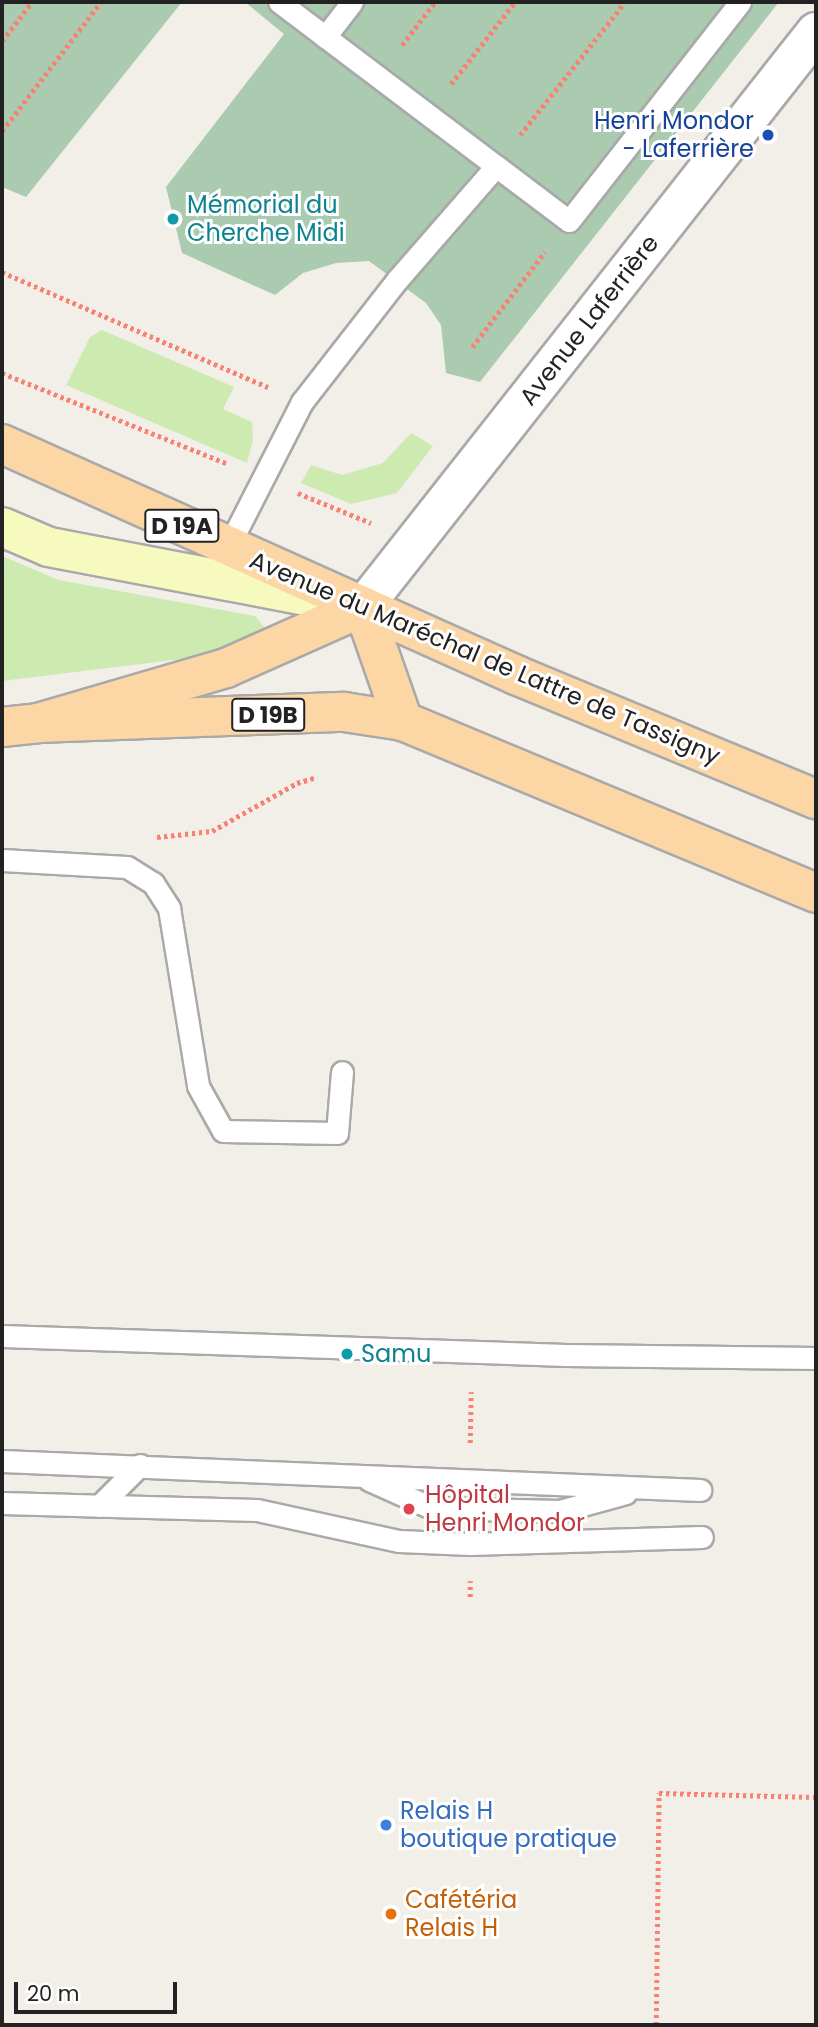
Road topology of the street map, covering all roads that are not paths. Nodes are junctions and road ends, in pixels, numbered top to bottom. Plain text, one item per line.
1 (279, 2) edge
2 (352, 2) edge
3 (740, 2) edge
4 (816, 32) edge
5 (325, 37) junction
6 (496, 166) junction
7 (2, 444) edge
8 (2, 527) edge
9 (228, 547) junction
10 (363, 607) junction
11 (403, 721) junction
12 (20, 725) edge
13 (816, 799) edge
14 (2, 860) edge
15 (816, 893) edge
16 (342, 1072) dead end
17 (2, 1336) edge
18 (816, 1358) edge
19 (2, 1461) edge
20 (140, 1465) junction
21 (360, 1476) junction
22 (646, 1487) junction
23 (700, 1490) dead end
24 (2, 1503) edge
25 (99, 1506) junction
26 (702, 1537) dead end

1 - 5 lane
2 - 5 lane
3 - 6 lane
4 - 10 street, Avenue Laferrière
5 - 6 lane
6 - 9 lane
7 - 9 main road, Avenue du Maréchal de Lattre de Tassigny / D 19A
8 - 10 main road
9 - 10 main road, Avenue du Maréchal de Lattre de Tassigny / D 19A
10 - 11 main road
10 - 12 main road
10 - 13 main road, Avenue du Maréchal de Lattre de Tassigny / D 19A
11 - 12 main road, D 19B
11 - 15 main road, D 19B
14 - 16 lane, bridge
17 - 18 lane
19 - 20 lane
20 - 21 lane
20 - 25 lane
21 - 22 lane
21 - 22 lane
22 - 23 lane
24 - 25 lane
25 - 26 lane

